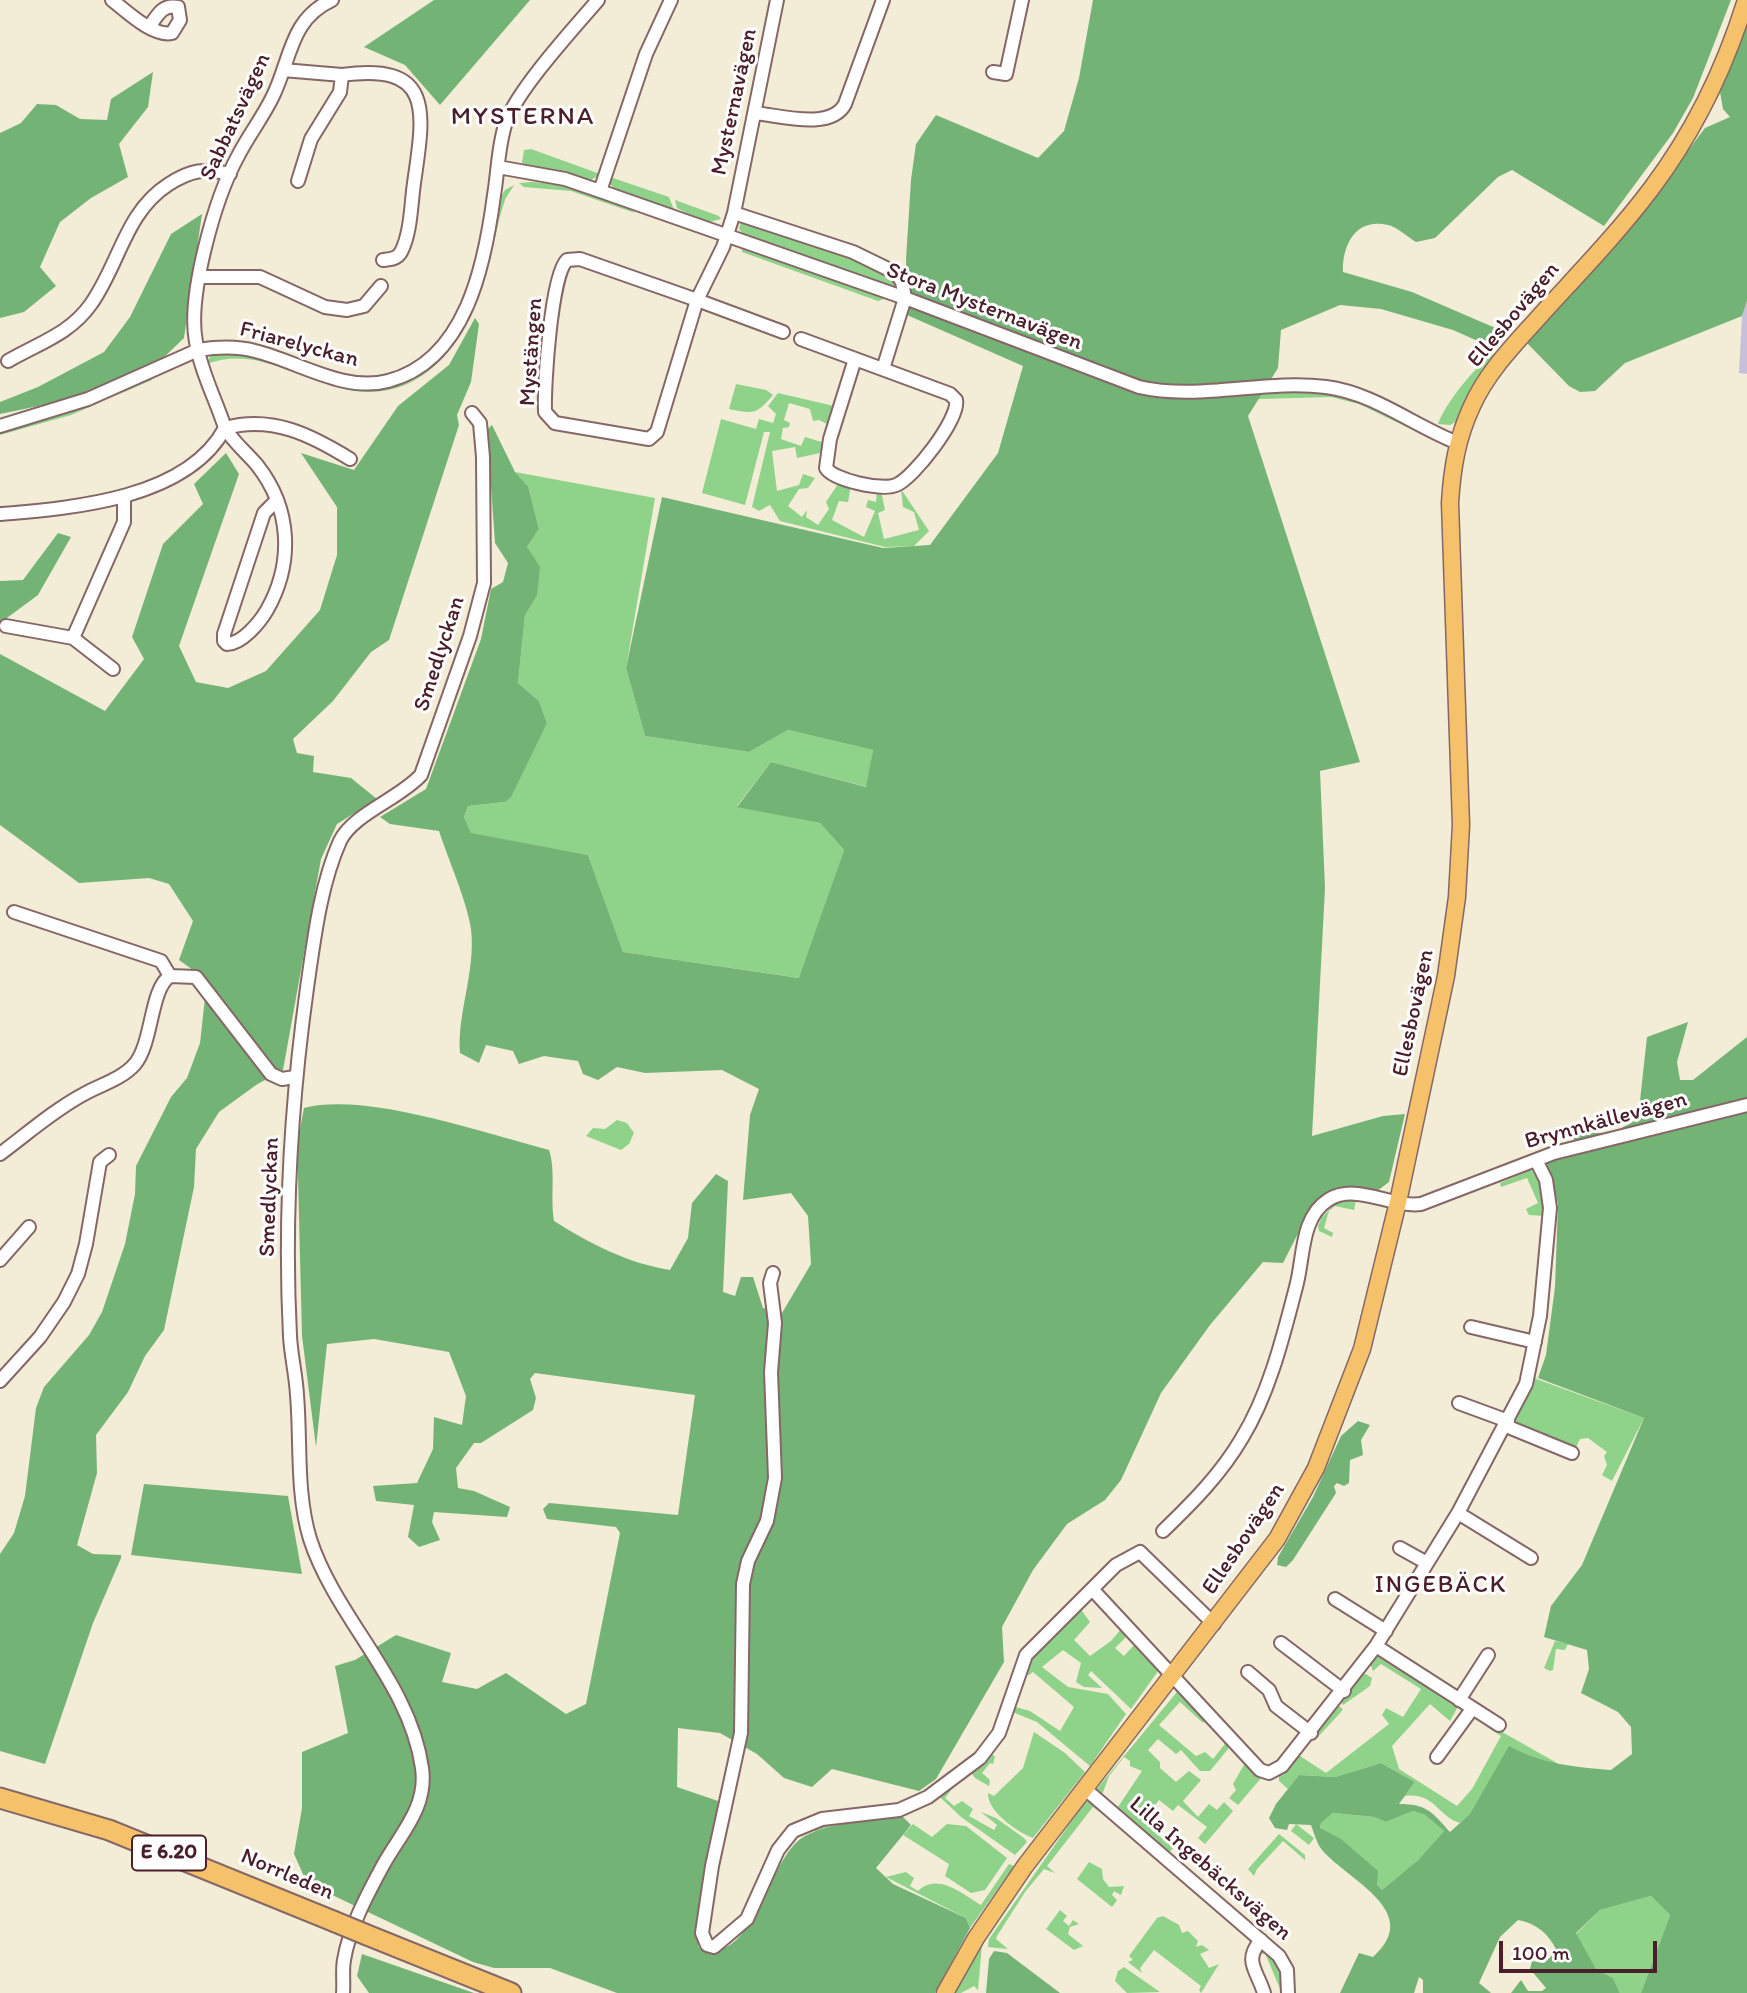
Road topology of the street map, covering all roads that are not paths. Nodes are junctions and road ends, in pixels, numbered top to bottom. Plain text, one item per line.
1 (111, 0) edge
2 (332, 0) edge
3 (598, 0) edge
4 (671, 0) edge
5 (777, 0) edge
6 (883, 0) edge
7 (1022, 0) edge
8 (1746, 0) edge
9 (150, 26) dead end
10 (284, 70) junction
11 (993, 72) dead end
12 (342, 75) junction
13 (754, 113) junction
14 (498, 167) junction
15 (230, 174) junction
16 (298, 181) dead end
17 (600, 191) junction
18 (734, 214) junction
19 (727, 235) junction
20 (383, 260) dead end
21 (200, 276) junction
22 (381, 286) dead end
23 (905, 298) junction
24 (697, 300) junction
25 (783, 332) dead end
26 (802, 339) dead end
27 (198, 350) junction
28 (855, 359) junction
29 (8, 361) dead end
30 (883, 369) junction
31 (472, 413) dead end
32 (0, 426) edge
33 (225, 428) junction
34 (1458, 443) junction
35 (350, 459) dead end
36 (124, 498) junction
37 (276, 502) junction
38 (1, 514) edge
39 (6, 626) dead end
40 (73, 638) junction
41 (113, 669) dead end
42 (14, 912) dead end
43 (170, 976) junction
44 (295, 1077) junction
45 (1747, 1105) edge
46 (0, 1154) edge
47 (109, 1155) dead end
48 (1536, 1160) junction
49 (1398, 1202) junction
50 (29, 1227) dead end
51 (0, 1260) edge
52 (773, 1273) dead end
53 (1471, 1327) dead end
54 (1535, 1342) junction
55 (0, 1378) edge
56 (1459, 1403) dead end
57 (1507, 1423) junction
58 (1572, 1453) dead end
59 (1458, 1513) junction
60 (1163, 1531) dead end
61 (1400, 1548) dead end
62 (1531, 1558) dead end
63 (1427, 1563) junction
64 (1092, 1588) junction
65 (1335, 1600) dead end
66 (1214, 1624) junction
67 (1385, 1631) junction
68 (1281, 1643) dead end
69 (1376, 1646) junction
70 (1488, 1655) dead end
71 (1248, 1672) dead end
72 (1173, 1675) junction
73 (1343, 1691) junction
74 (1459, 1700) junction
75 (1472, 1709) junction
76 (1499, 1725) dead end
77 (1311, 1733) junction
78 (1437, 1756) dead end
79 (1084, 1788) junction
80 (0, 1798) edge
81 (1261, 1940) junction
82 (343, 1993) edge
83 (511, 1993) edge
84 (945, 1993) edge
85 (1264, 1993) edge
86 (1288, 1993) edge

1 - 9 street
2 - 10 street, Sabbatsvägen
3 - 14 street, Friarelyckan
4 - 17 street
5 - 13 street, Mysternavägen
6 - 13 street
7 - 11 street
8 - 34 main road, Ellesbovägen
10 - 12 street
10 - 15 street, Sabbatsvägen
12 - 16 street
12 - 20 street
13 - 18 street, Mysternavägen
14 - 17 street, Stora Mysternavägen
14 - 27 street, Friarelyckan
15 - 21 street, Sabbatsvägen
15 - 29 street
17 - 19 street, Stora Mysternavägen
18 - 19 street, Mysternavägen
18 - 23 street
19 - 23 street, Stora Mysternavägen
19 - 24 street, Mystängen
21 - 22 street
21 - 27 street, Sabbatsvägen
23 - 30 street
23 - 34 street, Stora Mysternavägen
24 - 24 street, Mystängen
24 - 25 street, Mystängen
26 - 28 street
27 - 32 street, Friarelyckan
27 - 33 street, Sabbatsvägen
28 - 30 street
28 - 30 street
31 - 44 street, Smedlyckan
33 - 35 street
33 - 36 street
33 - 37 street
34 - 49 main road, Ellesbovägen
36 - 38 street
36 - 40 street
37 - 37 street
39 - 40 street
40 - 41 street
42 - 43 street
43 - 44 street
43 - 46 street
44 - 82 street, Smedlyckan
45 - 48 street, Brynnkällevägen
47 - 55 street
48 - 49 street, Brynnkällevägen
48 - 54 street
49 - 60 street, Brynnkällevägen
49 - 66 main road, Ellesbovägen
50 - 51 street
52 - 64 street
53 - 54 street
54 - 57 street
56 - 57 street
57 - 58 street
57 - 59 street
59 - 62 street
59 - 63 street
61 - 63 street
63 - 67 street
64 - 66 street
64 - 72 street
65 - 67 street
66 - 72 main road, Ellesbovägen
67 - 69 street
68 - 73 street
69 - 73 street
69 - 74 street
70 - 74 street
71 - 77 street
72 - 77 street
72 - 79 main road, Ellesbovägen
73 - 77 street
74 - 75 street
75 - 76 street
75 - 78 street
79 - 81 street, Lilla Ingebäcksvägen
79 - 84 main road, Ellesbovägen
80 - 83 highway, Norrleden / E 6.20, bridge
81 - 85 street
81 - 86 street, Lilla Ingebäcksvägen

